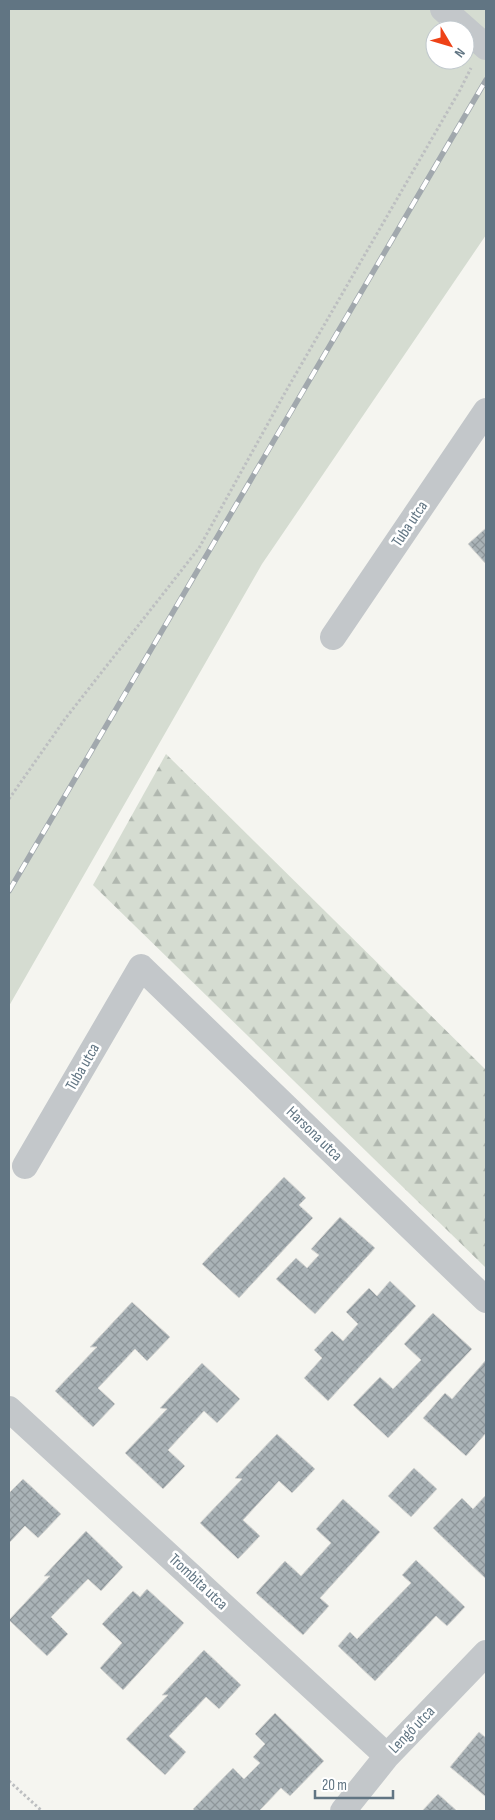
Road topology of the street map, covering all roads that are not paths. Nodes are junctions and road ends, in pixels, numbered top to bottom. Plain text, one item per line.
1 (443, 9) edge
2 (484, 46) edge
3 (486, 412) edge
4 (333, 637) dead end
5 (141, 967) joint
6 (25, 1166) dead end
7 (486, 1300) edge
8 (9, 1409) edge
9 (486, 1653) edge
10 (387, 1756) junction
11 (343, 1811) edge

1 - 2 street
3 - 4 street, Tuba utca
5 - 6 street, Tuba utca
5 - 7 street, Harsona utca
8 - 10 street, Trombita utca
9 - 10 street, Lengő utca
10 - 11 street, Lengő utca

